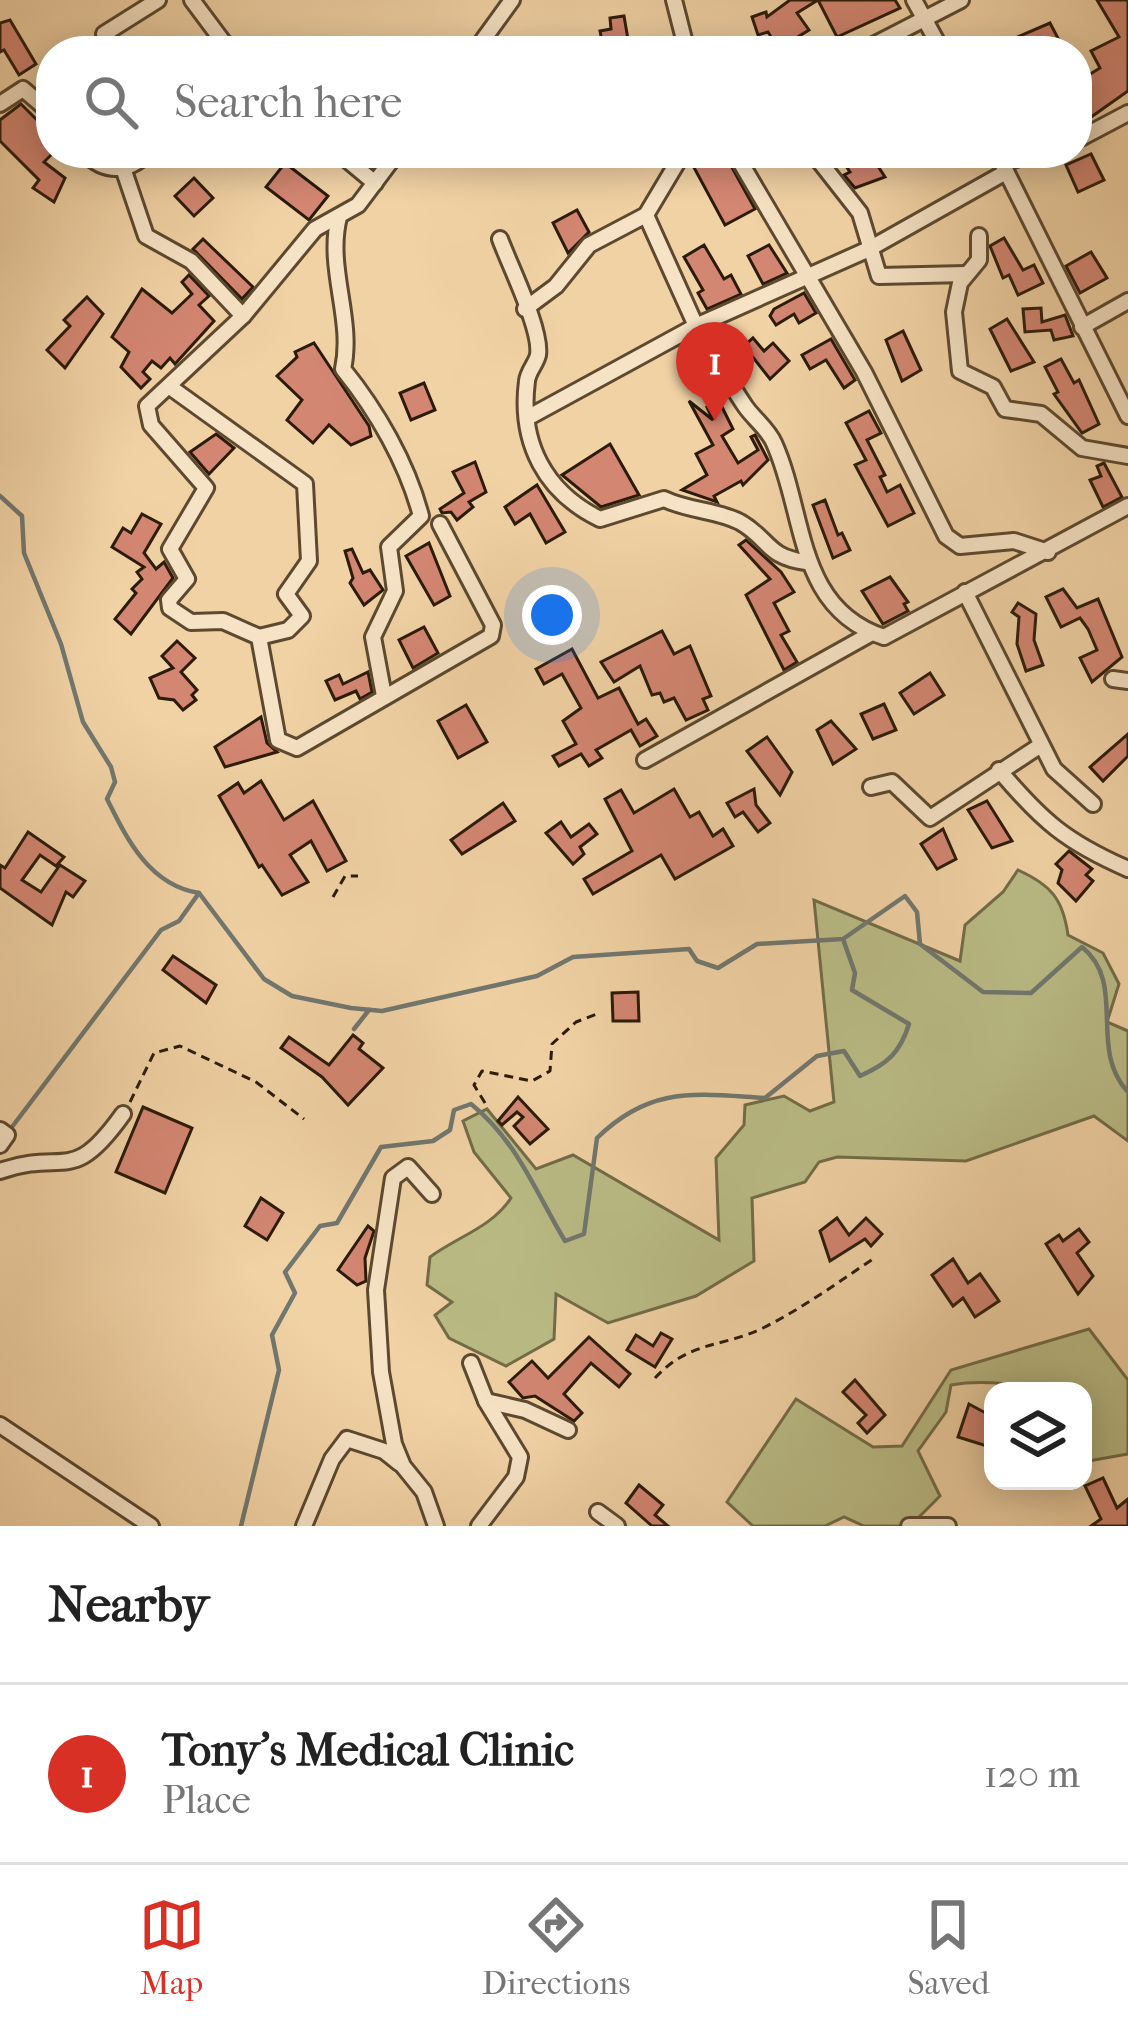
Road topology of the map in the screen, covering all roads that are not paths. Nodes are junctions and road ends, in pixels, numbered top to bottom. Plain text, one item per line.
1 (158, 0) edge
2 (192, 0) edge
3 (512, 0) edge
4 (674, 0) edge
5 (914, 0) edge
6 (961, 0) edge
7 (925, 19) junction
8 (104, 34) dead end
9 (219, 36) edge
10 (486, 36) edge
11 (683, 36) edge
12 (892, 36) edge
13 (934, 36) edge
14 (36, 100) edge
15 (0, 104) edge
16 (1128, 113) edge
17 (1092, 132) edge
18 (123, 168) edge
19 (357, 168) edge
20 (386, 168) edge
21 (674, 168) edge
22 (744, 168) edge
23 (825, 168) edge
24 (993, 168) edge
25 (1005, 168) edge
26 (375, 183) junction
27 (646, 215) junction
28 (339, 217) junction
29 (979, 236) dead end
30 (500, 238) dead end
31 (869, 249) junction
32 (966, 274) junction
33 (806, 276) junction
34 (1128, 301) edge
35 (525, 309) junction
36 (243, 316) junction
37 (696, 326) junction
38 (1082, 328) junction
39 (170, 387) junction
40 (1128, 416) edge
41 (529, 417) junction
42 (1128, 456) edge
43 (1128, 506) edge
44 (440, 524) dead end
45 (1048, 552) junction
46 (806, 562) junction
47 (965, 592) junction
48 (872, 633) junction
49 (259, 637) junction
50 (384, 696) junction
51 (1040, 745) junction
52 (645, 760) dead end
53 (999, 770) junction
54 (871, 787) dead end
55 (1093, 804) dead end
56 (1128, 869) edge
57 (123, 1114) road end
58 (0, 1130) edge
59 (0, 1145) edge
60 (0, 1172) edge
61 (432, 1194) dead end
62 (471, 1363) dead end
63 (486, 1401) junction
64 (0, 1425) edge
65 (568, 1430) dead end
66 (403, 1466) junction
67 (598, 1512) dead end
68 (151, 1526) edge
69 (304, 1526) edge
70 (436, 1526) edge
71 (479, 1526) edge
72 (617, 1526) edge
73 (909, 1526) edge
74 (948, 1526) edge

1 - 8 street
2 - 9 street
3 - 10 street
4 - 11 street
5 - 7 street
6 - 7 street
7 - 12 street
7 - 13 street
14 - 15 street
16 - 17 street
18 - 36 street
19 - 26 street
20 - 26 street
21 - 27 street
22 - 33 street
23 - 31 street
24 - 31 street
25 - 38 street
26 - 28 street
27 - 35 street
27 - 37 street
28 - 36 street
28 - 50 street
29 - 32 street
30 - 35 street
31 - 32 street
31 - 33 street
32 - 42 street
33 - 37 street
33 - 45 street
34 - 38 street
35 - 41 street
36 - 39 street
37 - 41 street
37 - 46 street
38 - 40 street
39 - 49 street
39 - 49 street
41 - 46 street
43 - 45 street
44 - 50 street
45 - 47 street
46 - 48 street
47 - 48 street
47 - 51 street
48 - 52 street
49 - 50 street
51 - 53 street
51 - 55 street
53 - 54 street
53 - 56 street
57 - 60 street
58 - 59 street
61 - 66 street
62 - 63 street
63 - 65 street
63 - 71 street
64 - 68 street
66 - 69 street
66 - 70 street
67 - 72 street
73 - 74 street

